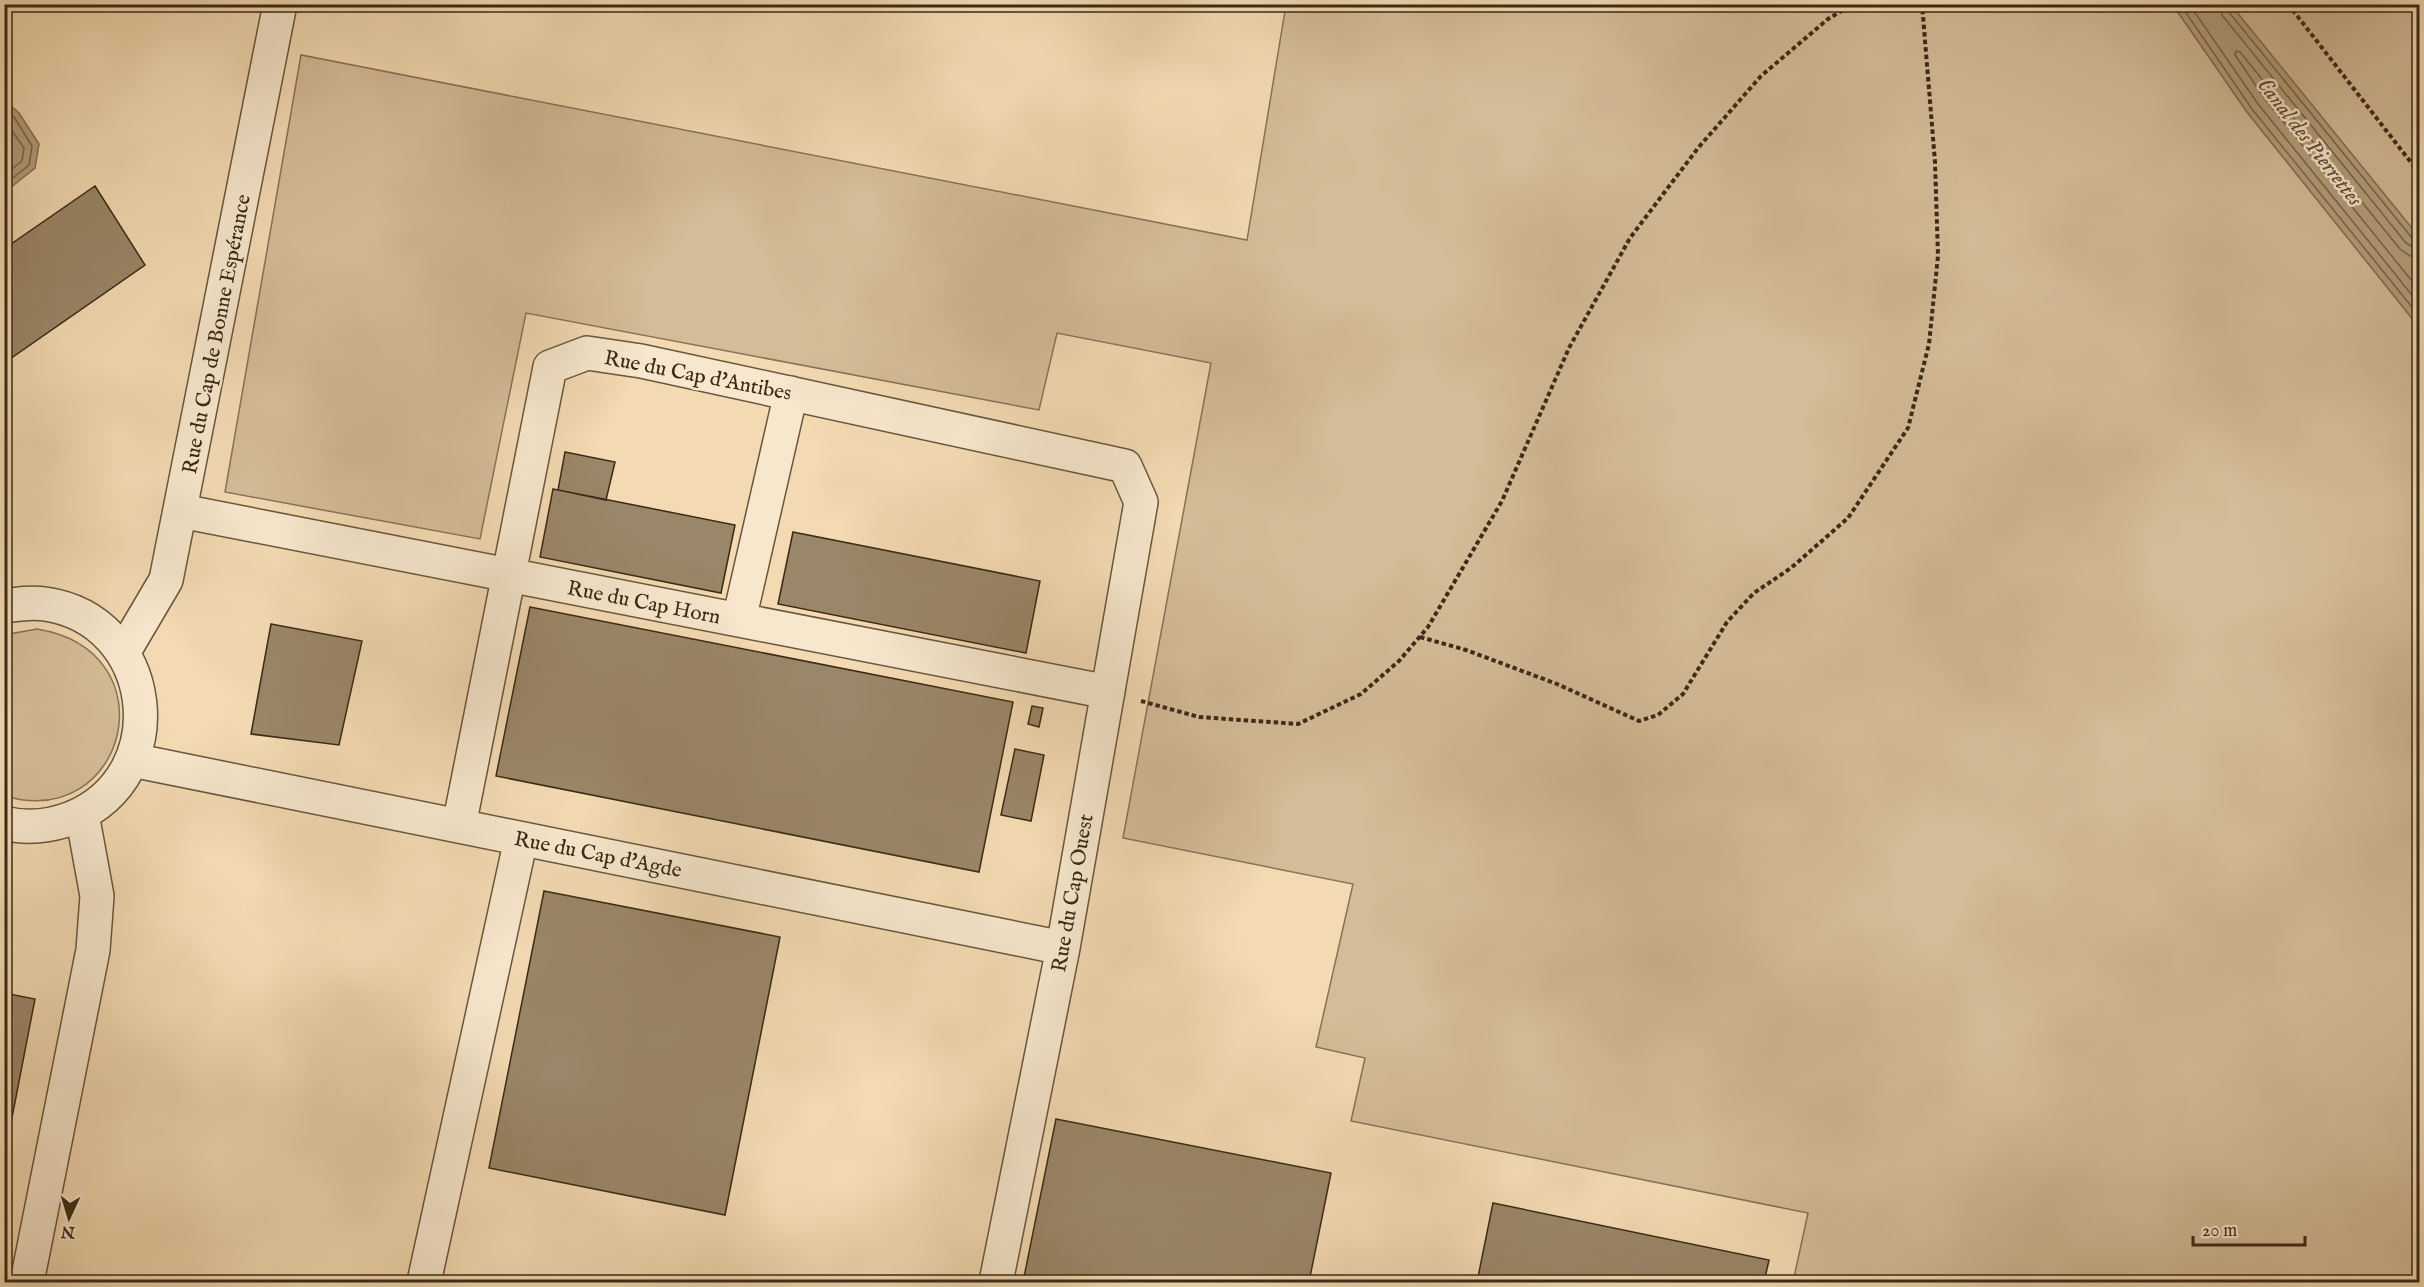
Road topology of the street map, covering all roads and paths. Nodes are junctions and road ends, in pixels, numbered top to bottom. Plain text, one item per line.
1 (280, 4) edge
2 (1853, 4) edge
3 (1922, 4) edge
4 (2288, 4) edge
5 (2420, 174) edge
6 (791, 393) junction
7 (1141, 502) joint
8 (181, 511) junction
9 (508, 575) junction
10 (4, 582) edge
11 (45, 604) junction
12 (4, 606) edge
13 (739, 620) junction
14 (1420, 637) junction
15 (123, 653) junction
16 (1108, 692) junction
17 (132, 760) junction
18 (82, 813) junction
19 (4, 823) edge
20 (459, 826) junction
21 (521, 839) junction
22 (1063, 948) junction
23 (27, 1282) edge
24 (424, 1282) edge
25 (996, 1282) edge

1 - 8 street, Rue du Cap de Bonne Espérance
2 - 14 path
3 - 14 path
4 - 5 path
6 - 7 street, Rue du Cap d'Antibes
6 - 9 street, Rue du Cap d'Antibes
6 - 13 street
7 - 16 street, Rue du Cap Ouest
8 - 9 street, Rue du Cap Horn
8 - 15 street, Rue du Cap de Bonne Espérance
9 - 13 street, Rue du Cap Horn
9 - 20 street, Rue du Cap d'Antibes
10 - 11 street
11 - 12 street
11 - 15 street
13 - 16 street, Rue du Cap Horn
14 - 16 path
15 - 17 street
16 - 22 street, Rue du Cap Ouest
17 - 18 street
17 - 20 street, Rue du Cap d'Agde
18 - 19 street
18 - 23 street
20 - 21 street, Rue du Cap d'Agde
21 - 22 street, Rue du Cap d'Agde
21 - 24 street
22 - 25 street, Rue du Cap Ouest

